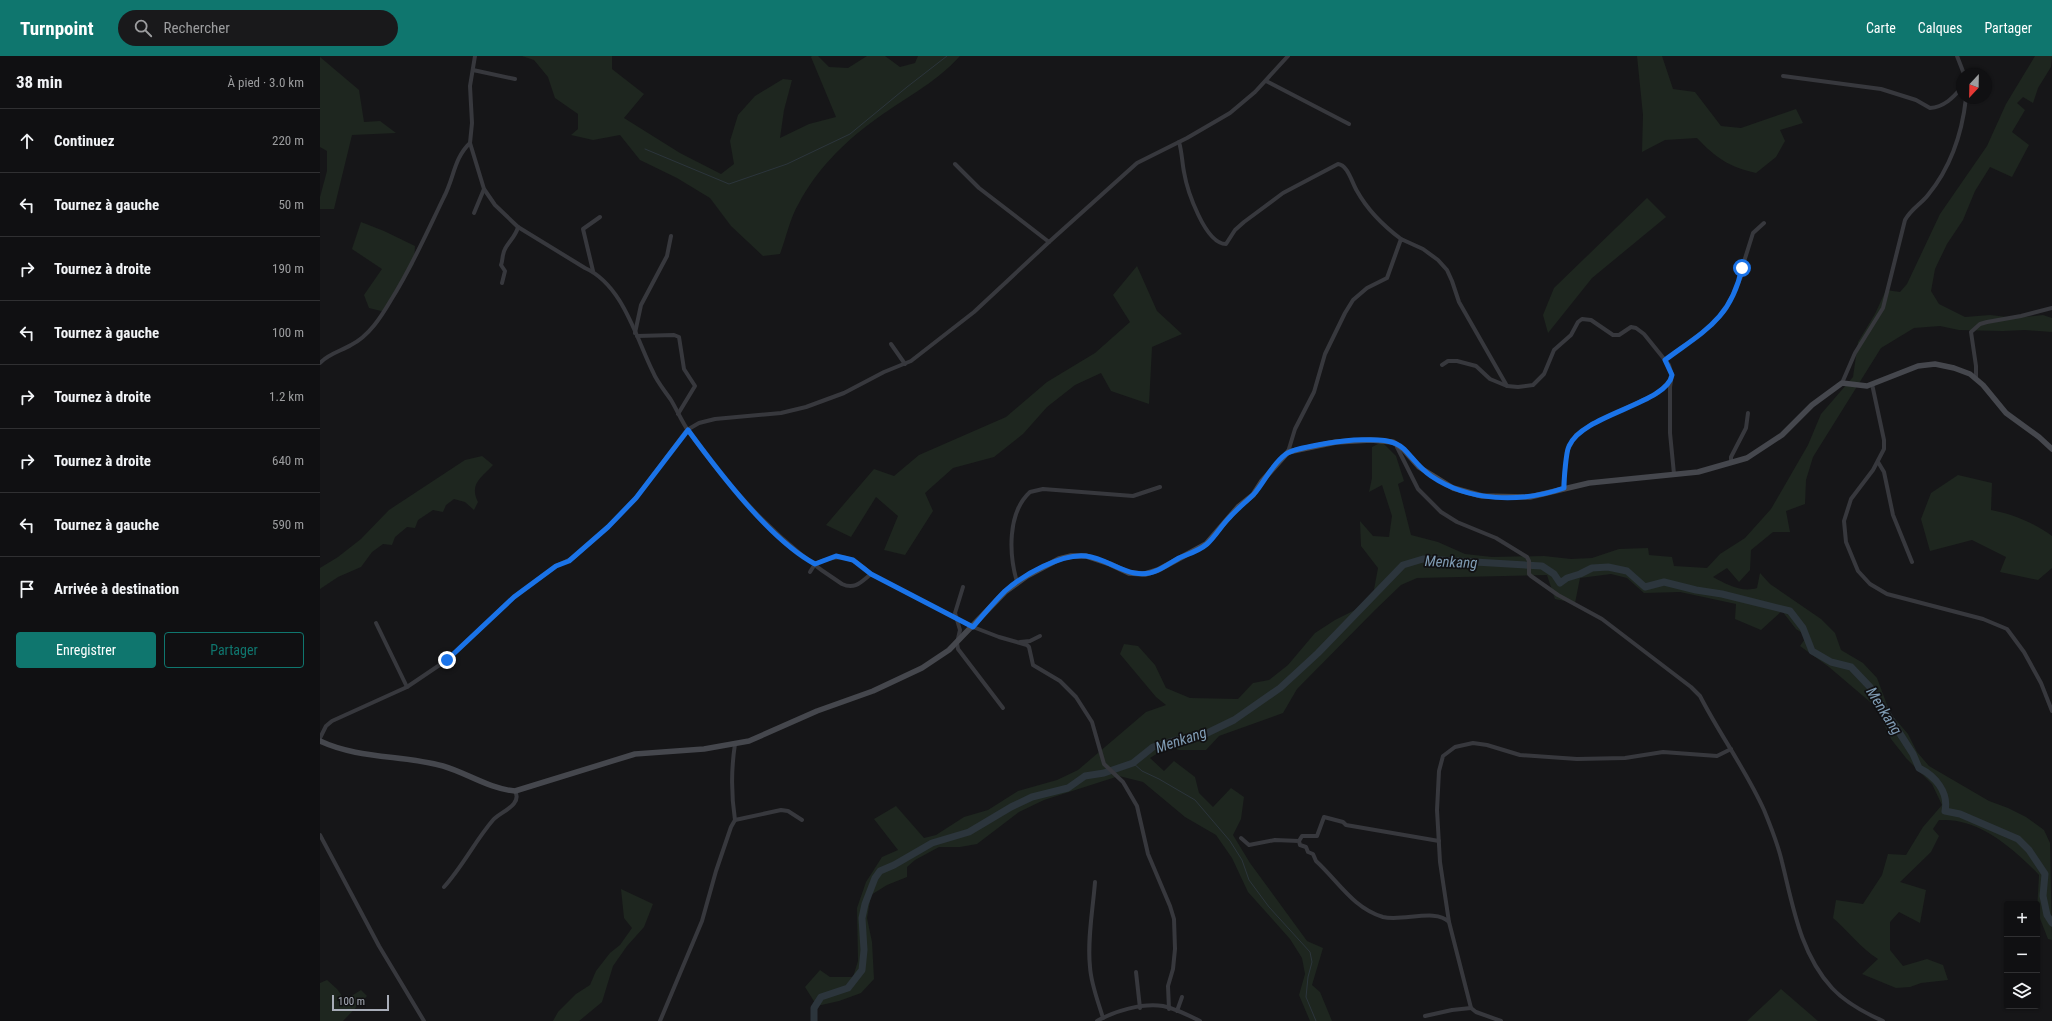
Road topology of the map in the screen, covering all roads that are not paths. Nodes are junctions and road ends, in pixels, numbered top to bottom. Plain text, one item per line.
1 (475, 56) edge
2 (1288, 56) edge
3 (1957, 56) edge
4 (1962, 68) edge
5 (474, 70) junction
6 (1783, 76) dead end
7 (515, 79) dead end
8 (1266, 80) junction
9 (1956, 95) edge
10 (1965, 104) edge
11 (1349, 124) dead end
12 (1180, 142) junction
13 (470, 144) junction
14 (955, 164) dead end
15 (484, 189) junction
16 (474, 213) dead end
17 (600, 217) dead end
18 (1764, 223) dead end
19 (518, 227) junction
20 (672, 236) dead end
21 (1401, 239) junction
22 (1048, 242) junction
23 (593, 271) junction
24 (502, 283) dead end
25 (2052, 308) edge
26 (636, 335) junction
27 (891, 344) dead end
28 (1665, 360) junction
29 (320, 363) edge
30 (905, 364) junction
31 (1442, 365) dead end
32 (1976, 379) junction
33 (1670, 381) junction
34 (1842, 383) junction
35 (1872, 384) junction
36 (1507, 386) junction
37 (1748, 413) dead end
38 (678, 414) junction
39 (688, 430) junction
40 (1393, 442) junction
41 (2052, 449) edge
42 (1288, 452) junction
43 (1731, 462) junction
44 (1878, 462) junction
45 (1674, 474) junction
46 (1160, 487) dead end
47 (1564, 488) junction
48 (1912, 562) dead end
49 (815, 564) junction
50 (810, 572) dead end
51 (871, 574) junction
52 (1018, 582) junction
53 (963, 587) dead end
54 (955, 617) junction
55 (376, 624) dead end
56 (973, 627) junction
57 (1040, 636) dead end
58 (1020, 642) junction
59 (957, 643) junction
60 (406, 687) junction
61 (1003, 708) dead end
62 (2052, 710) edge
63 (320, 738) edge
64 (320, 741) edge
65 (734, 744) junction
66 (1731, 749) junction
67 (515, 791) junction
68 (735, 820) junction
69 (802, 820) dead end
70 (320, 835) edge
71 (1241, 838) dead end
72 (1299, 841) junction
73 (1439, 841) junction
74 (1095, 882) dead end
75 (444, 887) dead end
76 (1449, 922) junction
77 (1136, 972) dead end
78 (1182, 998) dead end
79 (1140, 1008) junction
80 (1471, 1008) junction
81 (1169, 1010) junction
82 (1177, 1011) junction
83 (1425, 1016) dead end
84 (1103, 1018) junction
85 (424, 1021) edge
86 (660, 1021) edge
87 (1097, 1021) edge
88 (1200, 1021) edge
89 (1501, 1021) edge
90 (1883, 1021) edge

1 - 5 street
2 - 8 street
3 - 4 street
5 - 7 street
5 - 13 street
6 - 9 street
8 - 11 street
8 - 12 street
10 - 34 street
12 - 21 street
12 - 22 street
13 - 15 street
13 - 29 street
14 - 22 street
15 - 16 street
15 - 19 street
17 - 23 street
18 - 28 street
19 - 23 street
19 - 24 street
20 - 26 street
21 - 36 street
21 - 42 street
22 - 30 street
23 - 26 street
25 - 32 street
26 - 38 street
26 - 38 street
27 - 30 street
28 - 33 street
28 - 36 street
30 - 39 street
31 - 36 street
32 - 35 street
32 - 41 street
33 - 45 street
33 - 47 street
34 - 35 street
34 - 43 street
35 - 44 street
37 - 43 street
38 - 39 street
39 - 49 street
39 - 60 street
40 - 42 street
40 - 47 street
40 - 66 street
42 - 52 street
43 - 45 street
44 - 48 street
44 - 62 street
45 - 47 street
46 - 52 street
49 - 50 street
49 - 51 street
49 - 51 street
51 - 54 street
52 - 56 street
53 - 54 street
54 - 56 street
54 - 59 street
55 - 60 street
56 - 58 street
56 - 59 street
57 - 58 street
58 - 81 street
59 - 61 street
59 - 65 street
60 - 63 street
64 - 67 street
65 - 67 street
65 - 68 street
66 - 73 street
66 - 90 street
67 - 75 street
68 - 69 street
68 - 86 street
70 - 85 street
71 - 72 street
72 - 73 street
72 - 76 street
73 - 76 street
74 - 84 street
76 - 80 street
77 - 79 street
78 - 82 street
79 - 81 street
79 - 84 street
80 - 83 street
80 - 89 street
81 - 82 street
82 - 88 street
84 - 87 street

